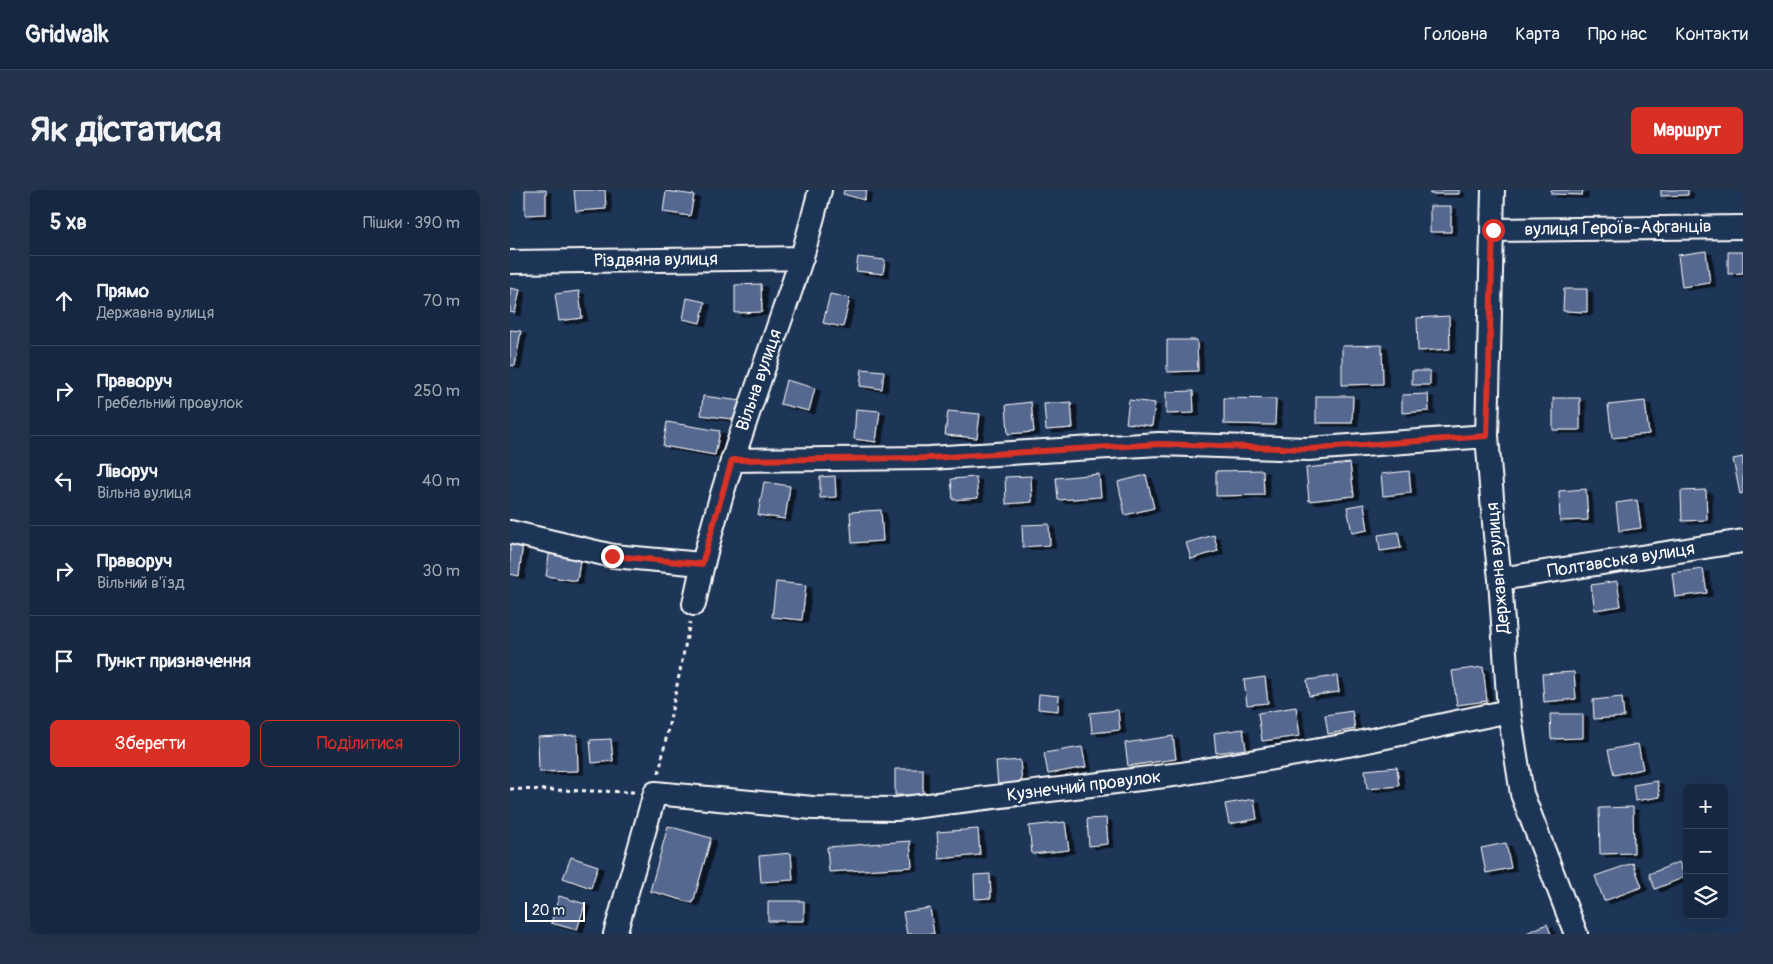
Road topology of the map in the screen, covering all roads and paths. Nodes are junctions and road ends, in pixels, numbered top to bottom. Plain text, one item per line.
1 (820, 190) edge
2 (1493, 190) edge
3 (1743, 227) edge
4 (1493, 230) junction
5 (802, 258) junction
6 (510, 262) edge
7 (1487, 436) junction
8 (732, 460) junction
9 (510, 532) edge
10 (1743, 541) edge
11 (702, 564) junction
12 (1500, 580) junction
13 (694, 604) joint
14 (1509, 712) junction
15 (664, 748) dead end
16 (510, 789) edge
17 (655, 793) junction
18 (615, 934) edge
19 (1576, 934) edge

1 - 5 street, Вільна вулиця
2 - 4 street, Державна вулиця
3 - 4 street, вулиця Героїв-Афганців
4 - 7 street, Державна вулиця
5 - 6 street, Різдвяна вулиця
5 - 8 street, Вільна вулиця
7 - 8 street
7 - 12 street, Державна вулиця
8 - 11 street, Вільна вулиця
9 - 11 street
10 - 12 street, Полтавська вулиця
11 - 13 street, Вільна вулиця
12 - 14 street, Державна вулиця
13 - 15 path
14 - 17 street, Кузнечний провулок
14 - 19 street, Державна вулиця
16 - 17 path
17 - 18 street

